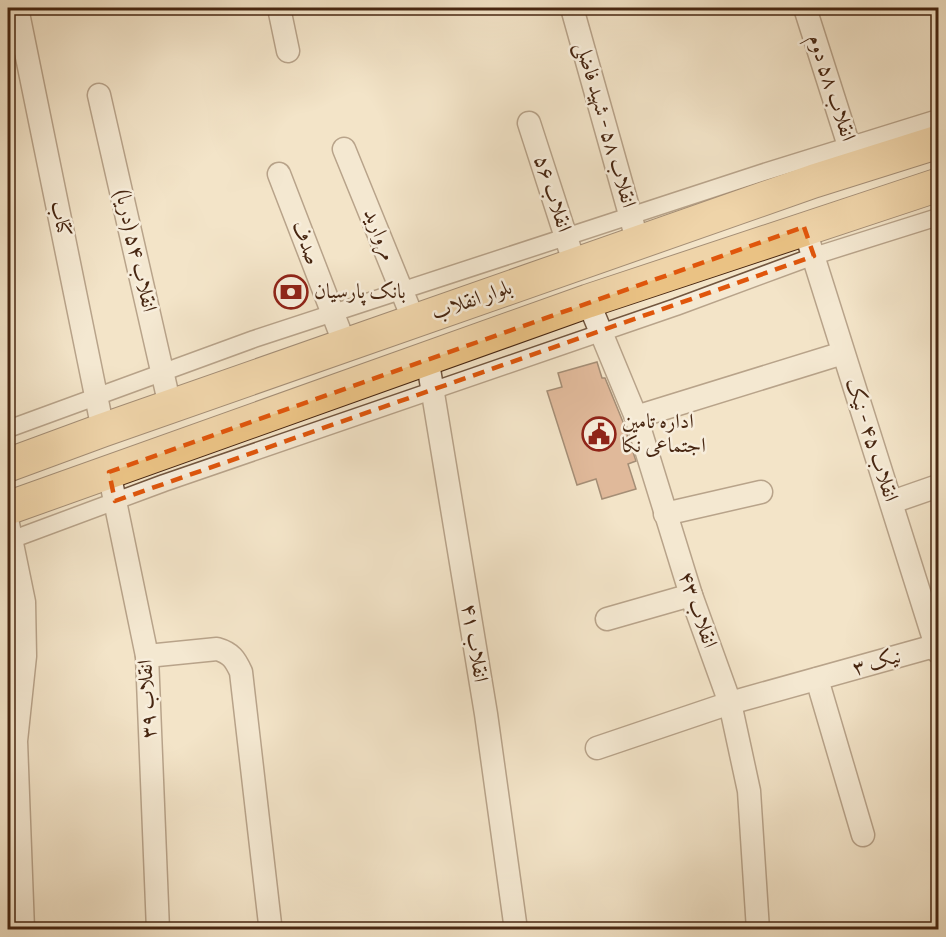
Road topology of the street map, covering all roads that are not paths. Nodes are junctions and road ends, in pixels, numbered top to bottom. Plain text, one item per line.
1 (17, 8) edge
2 (279, 8) edge
3 (572, 8) edge
4 (806, 8) edge
5 (288, 51) dead end
6 (99, 95) dead end
7 (939, 118) edge
8 (529, 123) dead end
9 (939, 142) edge
10 (344, 149) dead end
11 (853, 157) junction
12 (279, 174) dead end
13 (939, 184) edge
14 (939, 217) edge
15 (634, 229) junction
16 (809, 242) junction
17 (570, 251) junction
18 (401, 291) junction
19 (588, 301) junction
20 (333, 313) junction
21 (414, 321) junction
22 (600, 333) junction
23 (345, 345) junction
24 (843, 353) junction
25 (427, 357) junction
26 (163, 372) junction
27 (432, 392) junction
28 (96, 397) junction
29 (170, 406) junction
30 (636, 417) junction
31 (8, 429) edge
32 (103, 430) junction
33 (8, 465) edge
34 (112, 486) junction
35 (939, 486) edge
36 (761, 492) dead end
37 (892, 502) junction
38 (8, 508) edge
39 (665, 514) junction
40 (9, 535) edge
41 (691, 595) junction
42 (607, 619) dead end
43 (938, 648) edge
44 (147, 656) junction
45 (817, 679) junction
46 (730, 703) junction
47 (597, 748) dead end
48 (863, 835) dead end
49 (270, 924) dead end
50 (23, 930) edge
51 (158, 930) edge
52 (516, 930) edge
53 (759, 930) edge

1 - 28 street, کتاب
2 - 5 street
3 - 15 street, انقلاب ۵۸ - شهید فاضلی
4 - 11 street, انقلاب ۵۸ دوم
6 - 26 street, انقلاب ۵۴ (دریا)
7 - 11 street
8 - 17 street, انقلاب ۵۶
9 - 11 main road, بلوار انقلاب
10 - 18 street, مروارید
11 - 15 main road, بلوار انقلاب
12 - 20 street, صدف
13 - 16 main road, بلوار انقلاب
14 - 16 street
15 - 17 main road, بلوار انقلاب
16 - 19 main road, بلوار انقلاب
16 - 22 street
16 - 24 street, انقلاب ۴۵ - نیک
17 - 18 street
17 - 21 main road, بلوار انقلاب
18 - 20 street
18 - 21 street, مروارید
19 - 22 street, انقلاب ۴۳
19 - 25 main road, بلوار انقلاب
20 - 23 street, صدف
20 - 26 street
21 - 23 main road, بلوار انقلاب
22 - 27 street
22 - 30 street, انقلاب ۴۳
23 - 29 main road, بلوار انقلاب
24 - 30 street
24 - 37 street, انقلاب ۴۵ - نیک
25 - 27 street, انقلاب ۴۱
25 - 34 main road, بلوار انقلاب
26 - 28 street
26 - 29 street, انقلاب ۵۴ (دریا)
27 - 34 street
27 - 52 street, انقلاب ۴۱
28 - 31 street
28 - 32 street, کتاب
29 - 32 main road, بلوار انقلاب
30 - 39 street, انقلاب ۴۳
32 - 33 main road, بلوار انقلاب
34 - 38 main road, بلوار انقلاب
34 - 40 street
34 - 44 street, انقلاب ۳۹
35 - 37 street
36 - 39 street
37 - 43 street, انقلاب ۴۵ - نیک
39 - 41 street, انقلاب ۴۳
40 - 50 street
41 - 42 street
41 - 46 street, انقلاب ۴۳
43 - 45 street, نیک ۳
44 - 49 street
44 - 51 street, انقلاب ۳۹
45 - 46 street, نیک ۳
45 - 48 street
46 - 47 street, نیک ۳
46 - 53 street, انقلاب ۴۳

